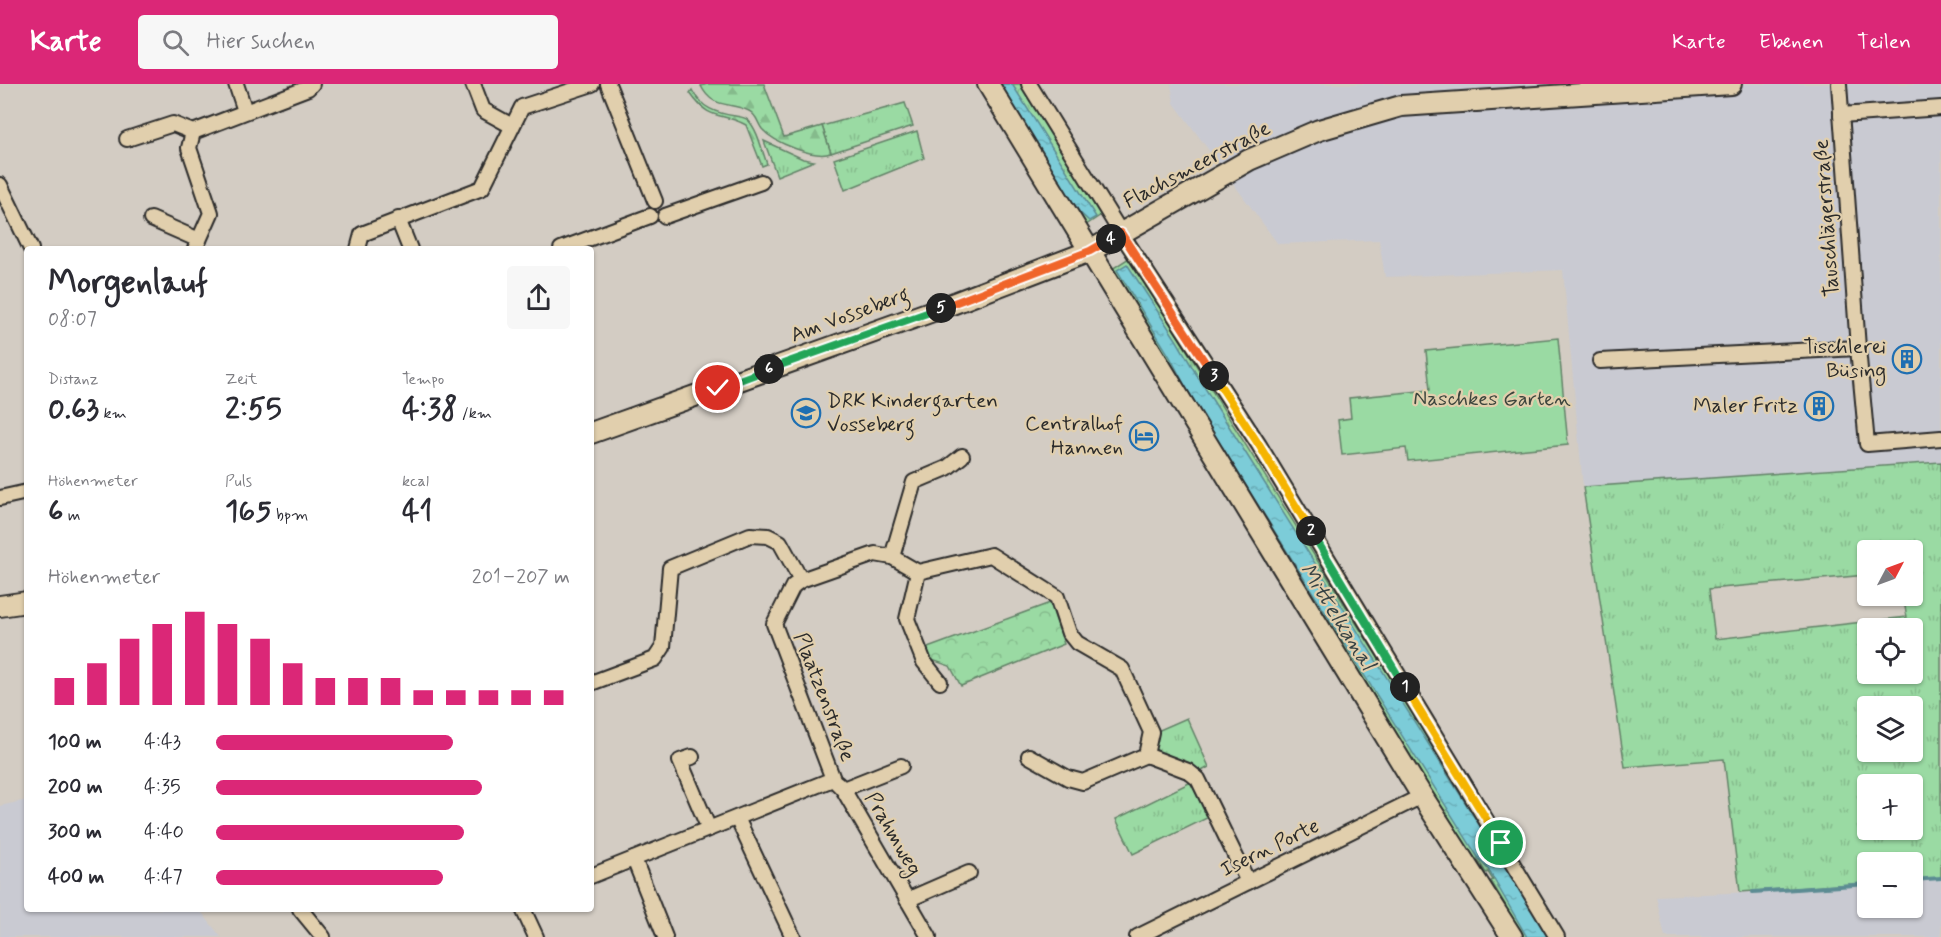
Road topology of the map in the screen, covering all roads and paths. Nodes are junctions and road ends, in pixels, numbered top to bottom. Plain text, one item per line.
1 (236, 84) edge
2 (312, 84) edge
3 (473, 84) edge
4 (592, 84) edge
5 (608, 84) edge
6 (988, 84) edge
7 (1029, 84) edge
8 (1731, 84) edge
9 (1839, 84) edge
10 (1941, 108) edge
11 (245, 111) junction
12 (1841, 115) junction
13 (512, 126) junction
14 (192, 132) junction
15 (127, 139) dead end
16 (761, 182) dead end
17 (0, 185) edge
18 (655, 201) junction
19 (650, 216) junction
20 (665, 216) junction
21 (151, 219) dead end
22 (398, 219) junction
23 (1107, 242) junction
24 (197, 244) edge
25 (30, 246) edge
26 (359, 246) edge
27 (409, 246) edge
28 (569, 246) edge
29 (1858, 348) junction
30 (1600, 361) dead end
31 (594, 432) edge
32 (1941, 438) edge
33 (962, 456) dead end
34 (24, 493) edge
35 (0, 498) edge
36 (892, 557) junction
37 (918, 572) junction
38 (801, 580) junction
39 (24, 602) edge
40 (0, 606) edge
41 (594, 682) edge
42 (940, 682) dead end
43 (1146, 755) junction
44 (1029, 756) dead end
45 (693, 757) dead end
46 (901, 766) dead end
47 (838, 784) junction
48 (1422, 796) junction
49 (737, 818) junction
50 (709, 829) junction
51 (634, 859) junction
52 (969, 873) dead end
53 (594, 875) edge
54 (1248, 882) junction
55 (907, 900) junction
56 (302, 912) edge
57 (524, 912) edge
58 (323, 937) edge
59 (536, 937) edge
60 (664, 937) edge
61 (793, 937) edge
62 (929, 937) edge
63 (1137, 937) edge
64 (1512, 937) edge
65 (1557, 937) edge

1 - 11 street
2 - 11 street
3 - 13 street
4 - 13 street
5 - 18 street
6 - 23 street
7 - 23 street
8 - 23 street, Flachsmeerstraße
9 - 12 street, Tauschlägerstraße
10 - 12 street
11 - 14 street
12 - 29 street, Tauschlägerstraße
13 - 22 street
14 - 15 street
14 - 24 street
16 - 20 street
17 - 25 street
18 - 19 street
18 - 20 street
19 - 20 street
19 - 28 street
21 - 24 street
22 - 26 street
22 - 27 street
23 - 31 street, Am Vosseberg
23 - 48 street
23 - 65 street
29 - 30 street
29 - 32 street, Tauschlägerstraße
33 - 36 street
34 - 35 street
36 - 37 street
36 - 38 street
37 - 42 street
37 - 43 street
38 - 41 street
38 - 47 street, Plaatzenstraße
39 - 40 street
43 - 44 street
43 - 54 street
45 - 50 street
46 - 47 street, Plaatzenstraße
47 - 49 street, Plaatzenstraße
47 - 55 street, Prahmweg
48 - 54 street, Isern Porte
48 - 64 street
49 - 50 street, Plaatzenstraße
49 - 61 street
50 - 51 street, Plaatzenstraße
51 - 53 street, Plaatzenstraße
51 - 60 street
52 - 55 street, Prahmweg
54 - 63 street, Isern Porte
55 - 62 street, Prahmweg
56 - 58 street
57 - 59 street

